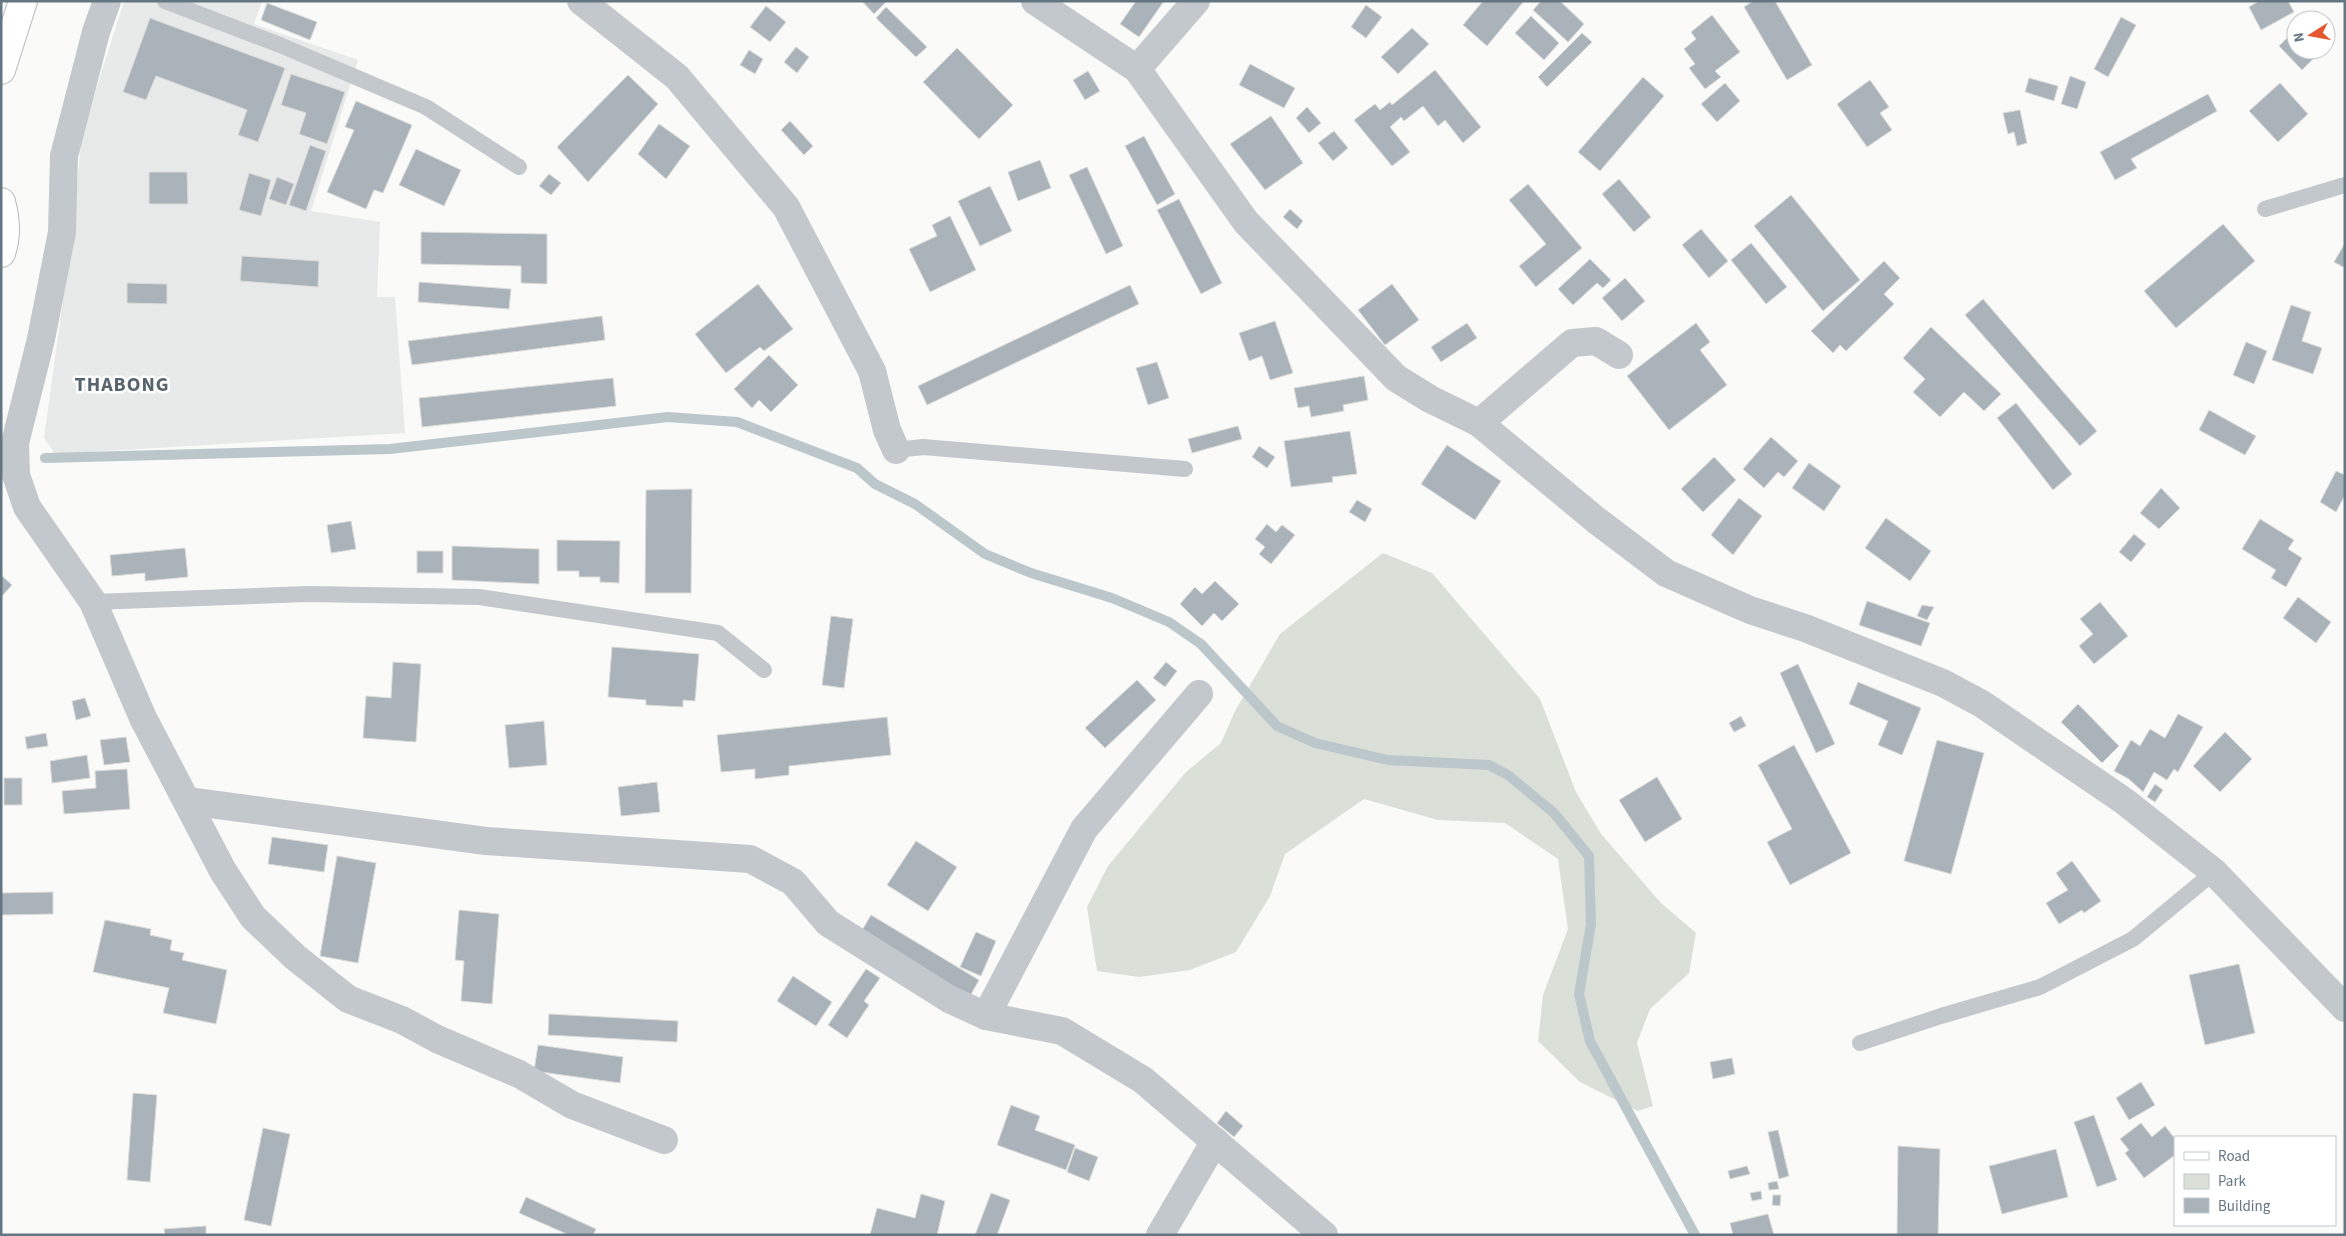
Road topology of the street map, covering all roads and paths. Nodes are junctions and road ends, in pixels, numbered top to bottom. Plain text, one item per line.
1 (23, 1) edge
2 (107, 1) edge
3 (165, 1) edge
4 (581, 1) edge
5 (1036, 1) edge
6 (1196, 1) edge
7 (1137, 69) junction
8 (1, 70) edge
9 (519, 167) dead end
10 (2345, 185) edge
11 (1, 202) edge
12 (2265, 209) dead end
13 (1, 253) edge
14 (1620, 355) dead end
15 (1479, 423) junction
16 (896, 450) joint
17 (1185, 469) dead end
18 (93, 602) junction
19 (764, 670) dead end
20 (1199, 694) dead end
21 (187, 801) junction
22 (2214, 872) junction
23 (2345, 1008) edge
24 (986, 1016) junction
25 (1860, 1043) dead end
26 (664, 1140) dead end
27 (1215, 1141) junction
28 (1160, 1235) edge
29 (1324, 1235) edge

1 - 8 main road
2 - 18 street
3 - 9 lane
4 - 16 street
5 - 7 street
6 - 7 street
7 - 15 street
10 - 12 lane
11 - 13 main road
14 - 15 street
15 - 22 street
16 - 17 lane
18 - 19 lane
18 - 21 street
20 - 24 street
21 - 24 street
21 - 26 street
22 - 23 street
22 - 25 lane
24 - 27 street
27 - 28 street
27 - 29 street

